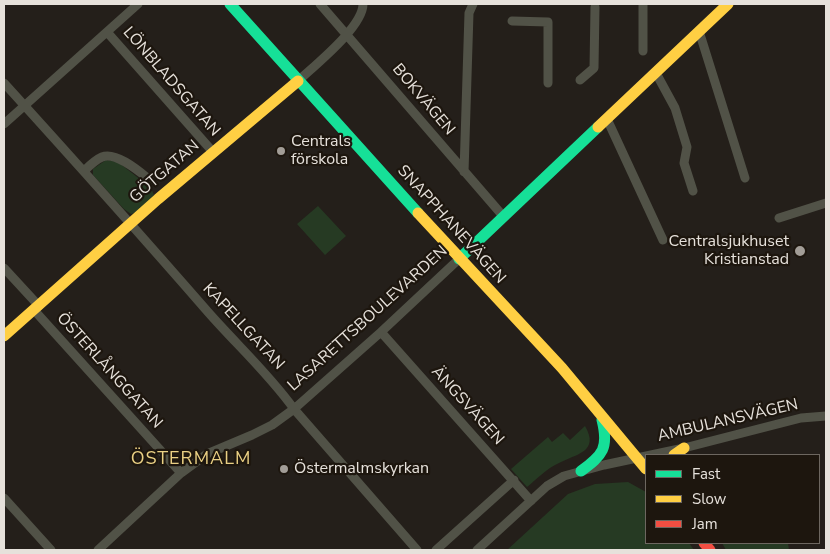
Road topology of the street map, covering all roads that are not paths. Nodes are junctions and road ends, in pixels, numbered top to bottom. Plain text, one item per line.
1 (138, 4) edge
2 (230, 4) edge
3 (320, 4) edge
4 (363, 4) edge
5 (473, 4) edge
6 (642, 4) edge
7 (728, 4) edge
8 (595, 7) dead end
9 (512, 22) dead end
10 (699, 31) junction
11 (107, 32) junction
12 (347, 34) junction
13 (643, 52) dead end
14 (656, 73) junction
15 (580, 80) dead end
16 (298, 82) junction
17 (4, 83) edge
18 (548, 83) dead end
19 (24, 106) junction
20 (607, 118) junction
21 (4, 124) edge
22 (213, 152) junction
23 (84, 172) junction
24 (464, 172) junction
25 (745, 178) dead end
26 (150, 180) dead end
27 (693, 191) dead end
28 (826, 203) edge
29 (504, 216) junction
30 (779, 218) dead end
31 (130, 223) junction
32 (663, 240) dead end
33 (459, 258) junction
34 (4, 268) edge
35 (37, 308) junction
36 (381, 332) junction
37 (4, 336) edge
38 (294, 409) junction
39 (600, 414) junction
40 (826, 416) edge
41 (684, 448) junction
42 (652, 454) edge
43 (675, 454) edge
44 (645, 455) edge
45 (636, 457) junction
46 (645, 468) edge
47 (581, 471) junction
48 (181, 474) junction
49 (514, 480) junction
50 (4, 498) edge
51 (531, 500) junction
52 (51, 550) edge
53 (98, 550) edge
54 (417, 550) edge
55 (436, 550) edge
56 (477, 550) edge

1 - 11 street
2 - 16 street, SNAPPHANEVÄGEN
3 - 12 street, BOKVÄGEN
4 - 12 street, GÖTGATAN
5 - 24 street
6 - 13 street
7 - 10 street, LASARETTSBOULEVARDEN
8 - 15 street
9 - 18 street
10 - 14 street, LASARETTSBOULEVARDEN
10 - 25 street
11 - 19 street
11 - 22 street, LÖNBLADSGATAN
12 - 16 street, GÖTGATAN
12 - 24 street, BOKVÄGEN
14 - 20 street, LASARETTSBOULEVARDEN
14 - 27 street
16 - 22 street, GÖTGATAN
16 - 33 street, SNAPPHANEVÄGEN
17 - 19 street, KAPELLGATAN
19 - 21 street
19 - 23 street, KAPELLGATAN
20 - 29 street, LASARETTSBOULEVARDEN
20 - 32 street
22 - 31 street, GÖTGATAN
23 - 26 street
23 - 31 street, KAPELLGATAN
24 - 29 street, BOKVÄGEN
28 - 30 street
29 - 33 street, LASARETTSBOULEVARDEN
31 - 35 street, GÖTGATAN
31 - 38 street, KAPELLGATAN
33 - 36 street, LASARETTSBOULEVARDEN
33 - 39 street, SNAPPHANEVÄGEN
34 - 35 street, ÖSTERLÅNGGATAN
35 - 37 street, GÖTGATAN
35 - 48 street, ÖSTERLÅNGGATAN
36 - 38 street, LASARETTSBOULEVARDEN
36 - 49 street, ÄNGSVÄGEN
38 - 48 street, LASARETTSBOULEVARDEN
38 - 54 street, KAPELLGATAN
39 - 45 street, SNAPPHANEVÄGEN
39 - 47 street
40 - 41 street, AMBULANSVÄGEN
41 - 42 street, AMBULANSVÄGEN
41 - 43 street
44 - 45 street, AMBULANSVÄGEN
45 - 46 street, SNAPPHANEVÄGEN
45 - 47 street, AMBULANSVÄGEN
47 - 51 street, AMBULANSVÄGEN
48 - 53 street, LASARETTSBOULEVARDEN
49 - 51 street, ÄNGSVÄGEN
49 - 55 street
50 - 52 street
51 - 56 street, AMBULANSVÄGEN

